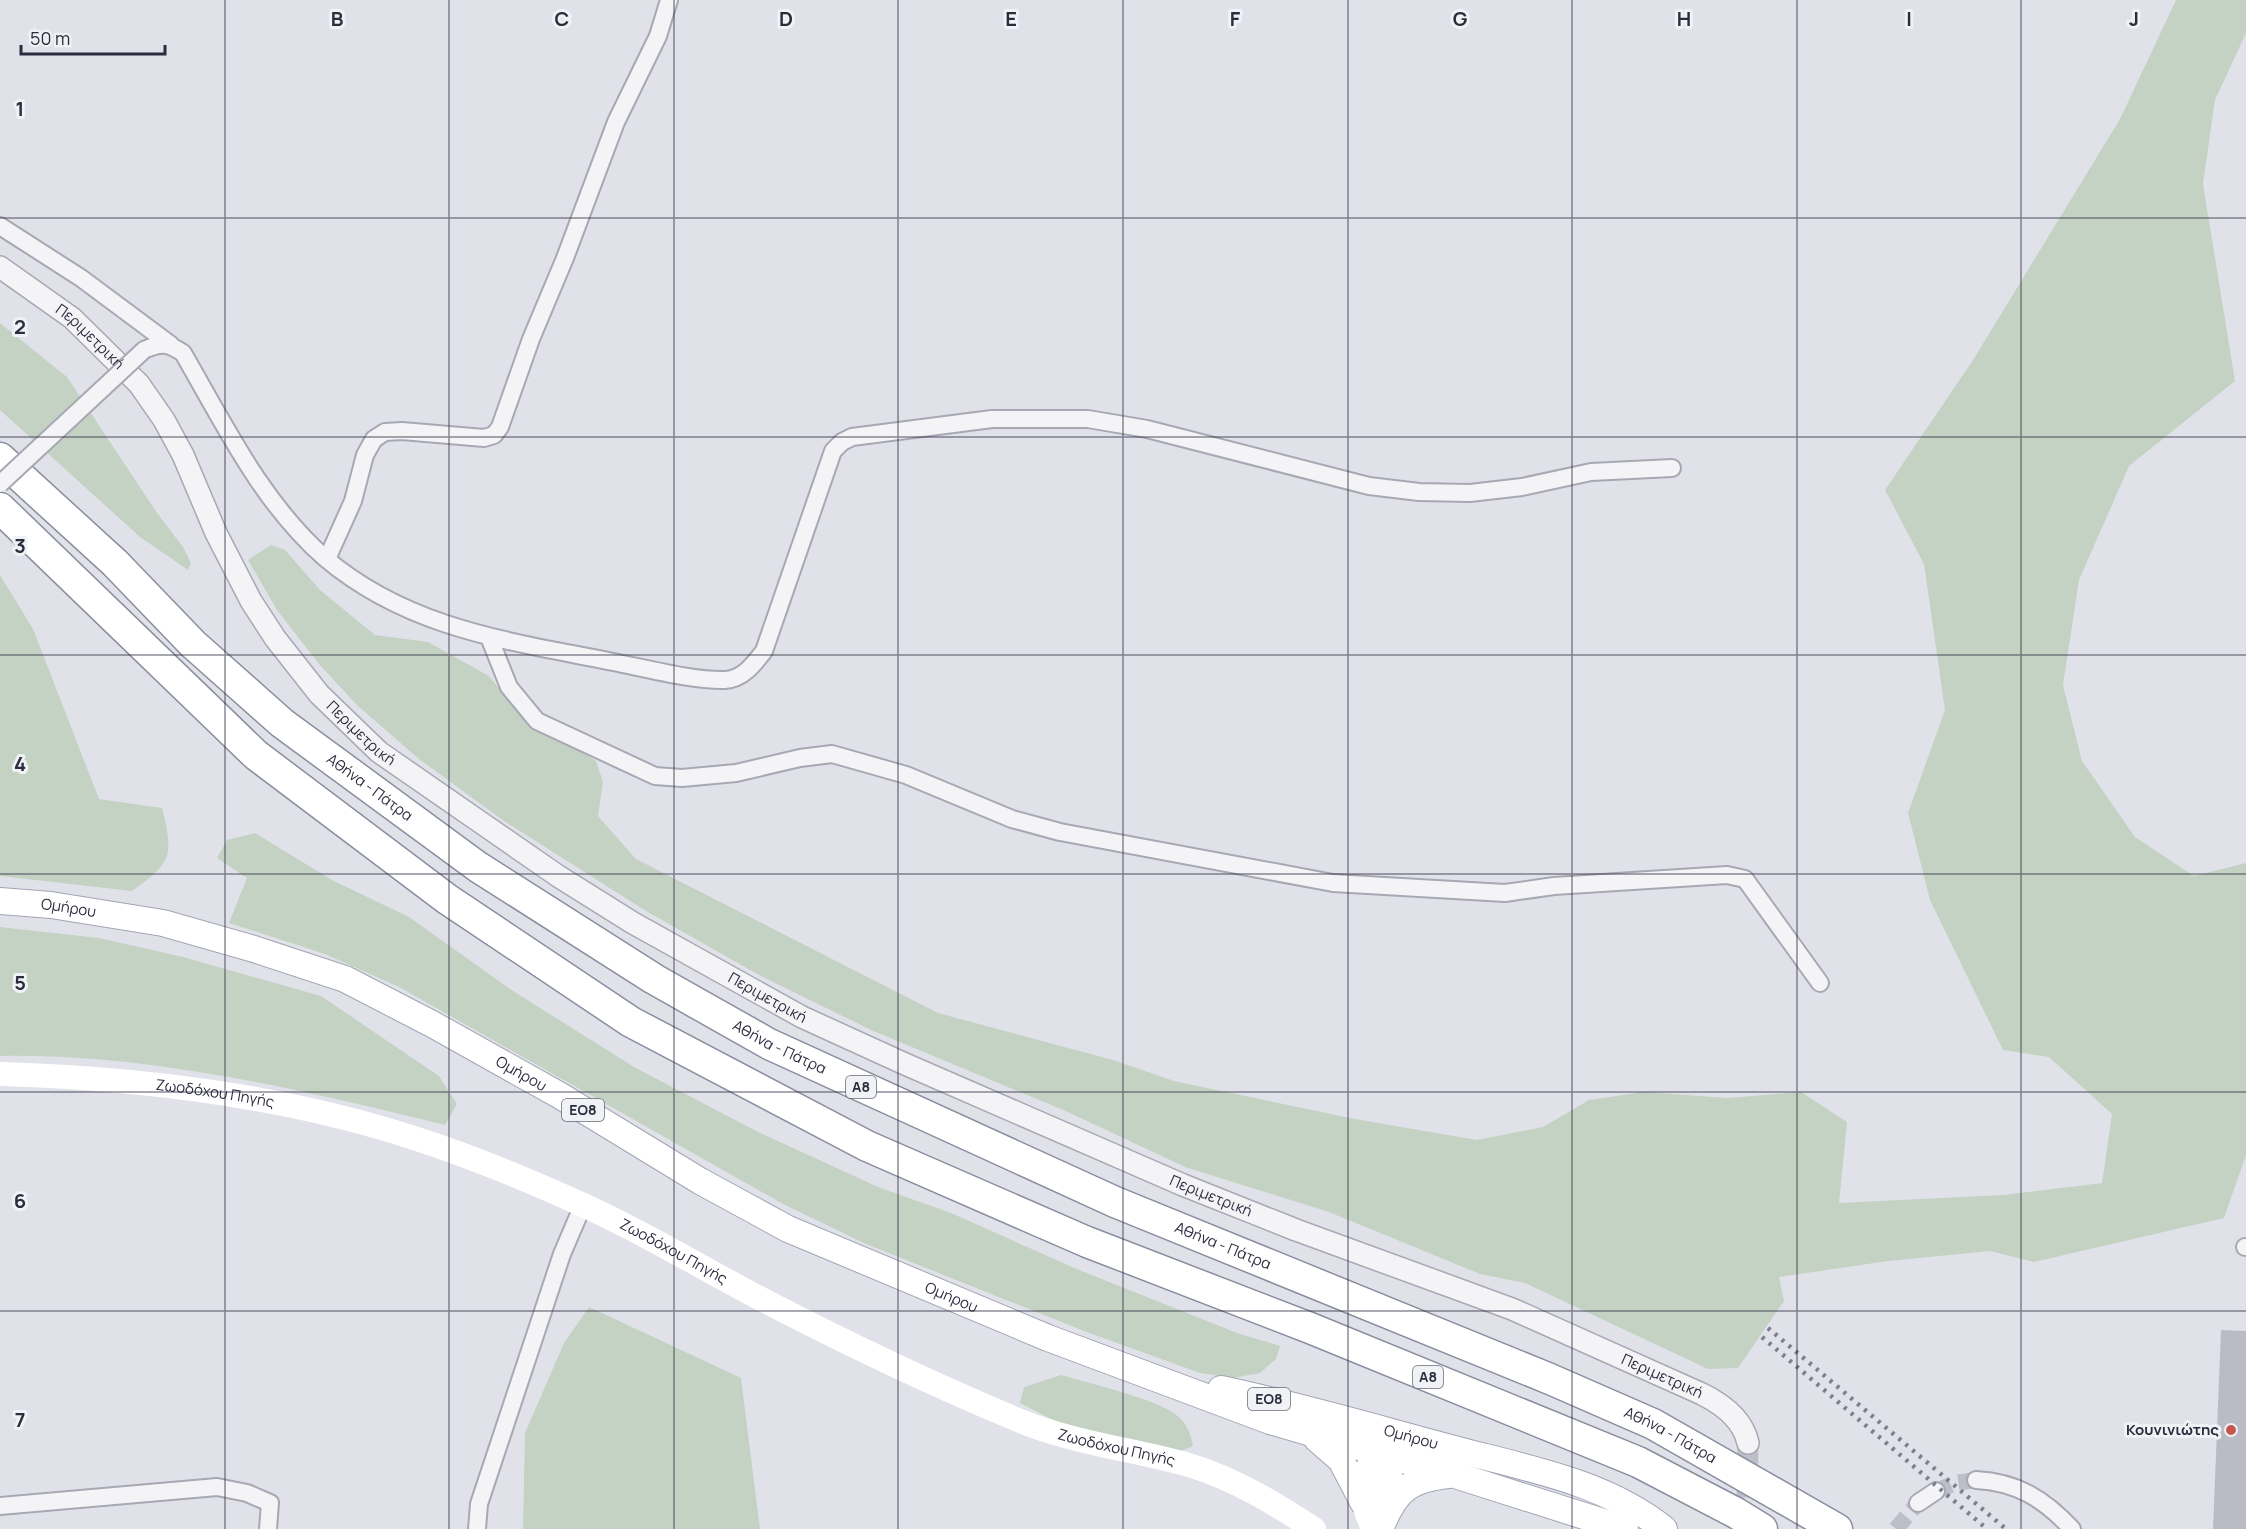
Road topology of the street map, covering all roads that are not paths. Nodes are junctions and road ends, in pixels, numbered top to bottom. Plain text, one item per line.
1 (669, 0) edge
2 (0, 226) edge
3 (0, 267) edge
4 (171, 345) junction
5 (0, 458) edge
6 (1672, 468) dead end
7 (0, 484) edge
8 (0, 508) edge
9 (327, 559) junction
10 (489, 637) junction
11 (0, 901) edge
12 (1820, 982) dead end
13 (0, 1074) edge
14 (583, 1205) junction
15 (1150, 1374) junction
16 (1310, 1433) junction
17 (1748, 1443) tunnel mouth
18 (1389, 1444) junction
19 (1452, 1474) junction
20 (1976, 1480) tunnel mouth
21 (1936, 1491) tunnel mouth
22 (1364, 1502) junction
23 (1918, 1503) tunnel mouth
24 (0, 1506) edge
25 (1380, 1527) edge
26 (1745, 1528) edge
27 (268, 1529) edge
28 (477, 1529) edge
29 (1314, 1529) edge
30 (1625, 1529) edge
31 (1664, 1529) edge
32 (1837, 1529) edge
33 (2072, 1529) edge

1 - 9 street
2 - 4 street
3 - 17 street, Περιμετρική
4 - 7 street, bridge
4 - 9 street
5 - 32 highway, Αθήνα - Πάτρα / Α8
6 - 10 street
8 - 26 highway, Α8
9 - 10 street
10 - 12 street
11 - 15 main road, Ομήρου / ΕΟ8
13 - 14 main road, Ζωοδόχου Πηγής
14 - 28 street
14 - 29 main road, Ζωοδόχου Πηγής
15 - 16 main road, Ομήρου / ΕΟ8
15 - 18 main road, Ομήρου / ΕΟ8
16 - 18 main road, Ομήρου / ΕΟ8
16 - 22 main road
18 - 19 main road, Ομήρου / ΕΟ8
18 - 22 main road
18 - 25 main road
18 - 31 main road, Ομήρου / ΕΟ8
19 - 25 main road
19 - 30 main road, Ομήρου / ΕΟ8
20 - 33 street
21 - 23 street
22 - 25 main road
24 - 27 street

